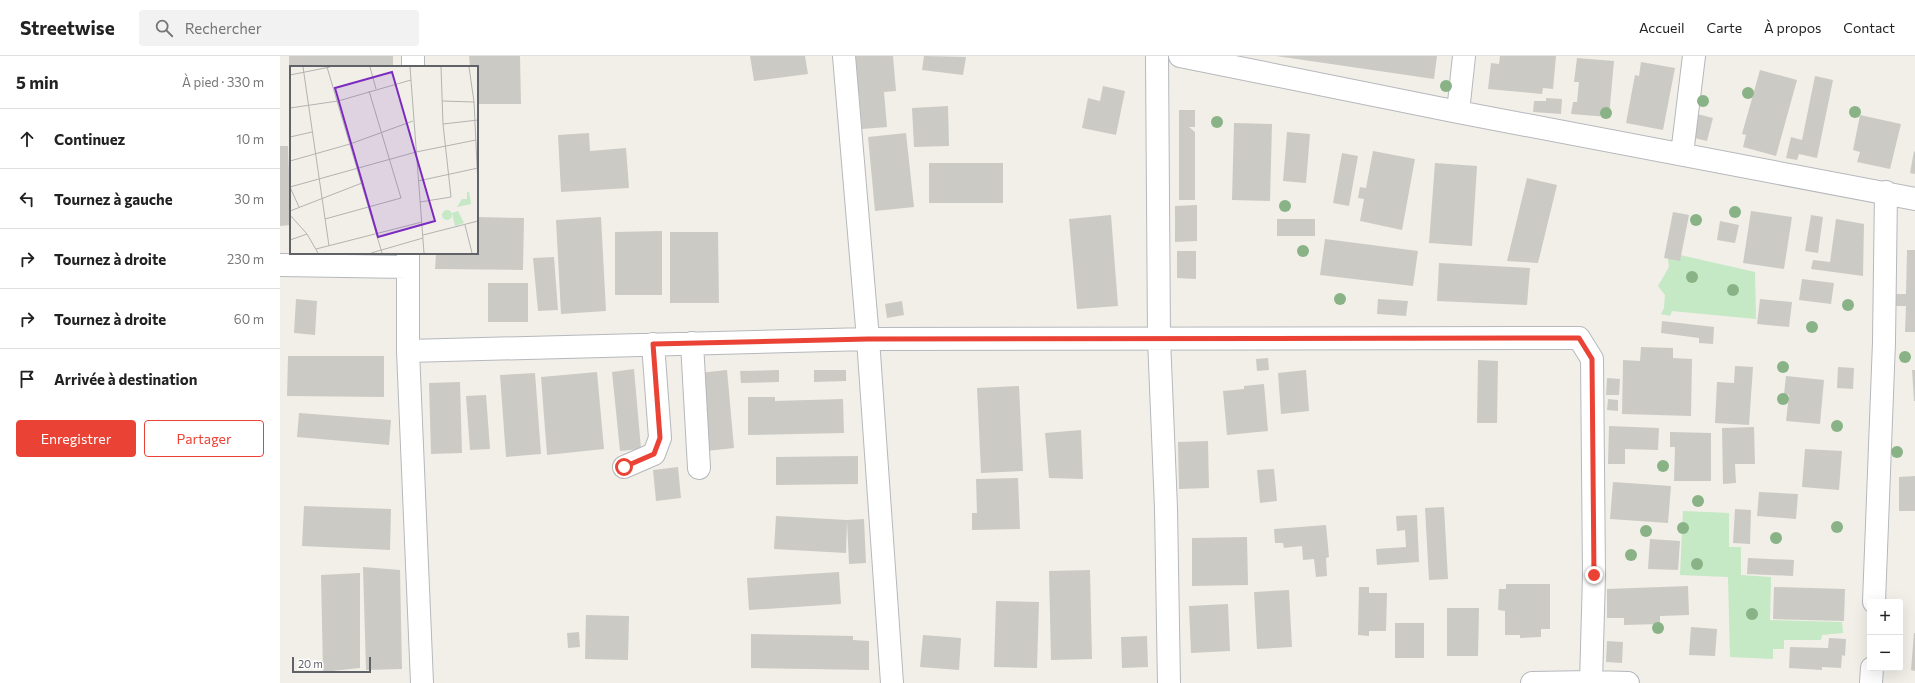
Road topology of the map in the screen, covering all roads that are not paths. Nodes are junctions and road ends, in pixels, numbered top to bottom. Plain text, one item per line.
1 (414, 56) edge
2 (844, 56) edge
3 (1157, 56) edge
4 (1180, 56) edge
5 (1464, 56) edge
6 (1694, 56) edge
7 (413, 66) edge
8 (1458, 112) junction
9 (1682, 154) junction
10 (1886, 192) junction
11 (1915, 199) edge
12 (408, 260) edge
13 (280, 264) edge
14 (1159, 338) junction
15 (868, 339) junction
16 (692, 343) junction
17 (653, 344) junction
18 (408, 351) junction
19 (624, 467) dead end
20 (699, 468) dead end
21 (1874, 599) edge
22 (1872, 671) edge
23 (1591, 682) edge
24 (422, 683) edge
25 (892, 683) edge
26 (1169, 683) edge
27 (1532, 683) edge
28 (1628, 683) edge
29 (1871, 683) edge

1 - 7 street
2 - 15 street
3 - 14 street
4 - 8 street
5 - 8 street
6 - 9 street
8 - 9 street
9 - 10 street
10 - 11 street
10 - 21 street
12 - 13 street
12 - 18 street
14 - 15 street
14 - 23 street
14 - 26 street
15 - 16 street
15 - 25 street
16 - 17 street
16 - 20 street
17 - 18 street
17 - 19 street
18 - 24 street
22 - 29 street
23 - 27 street
23 - 28 street

